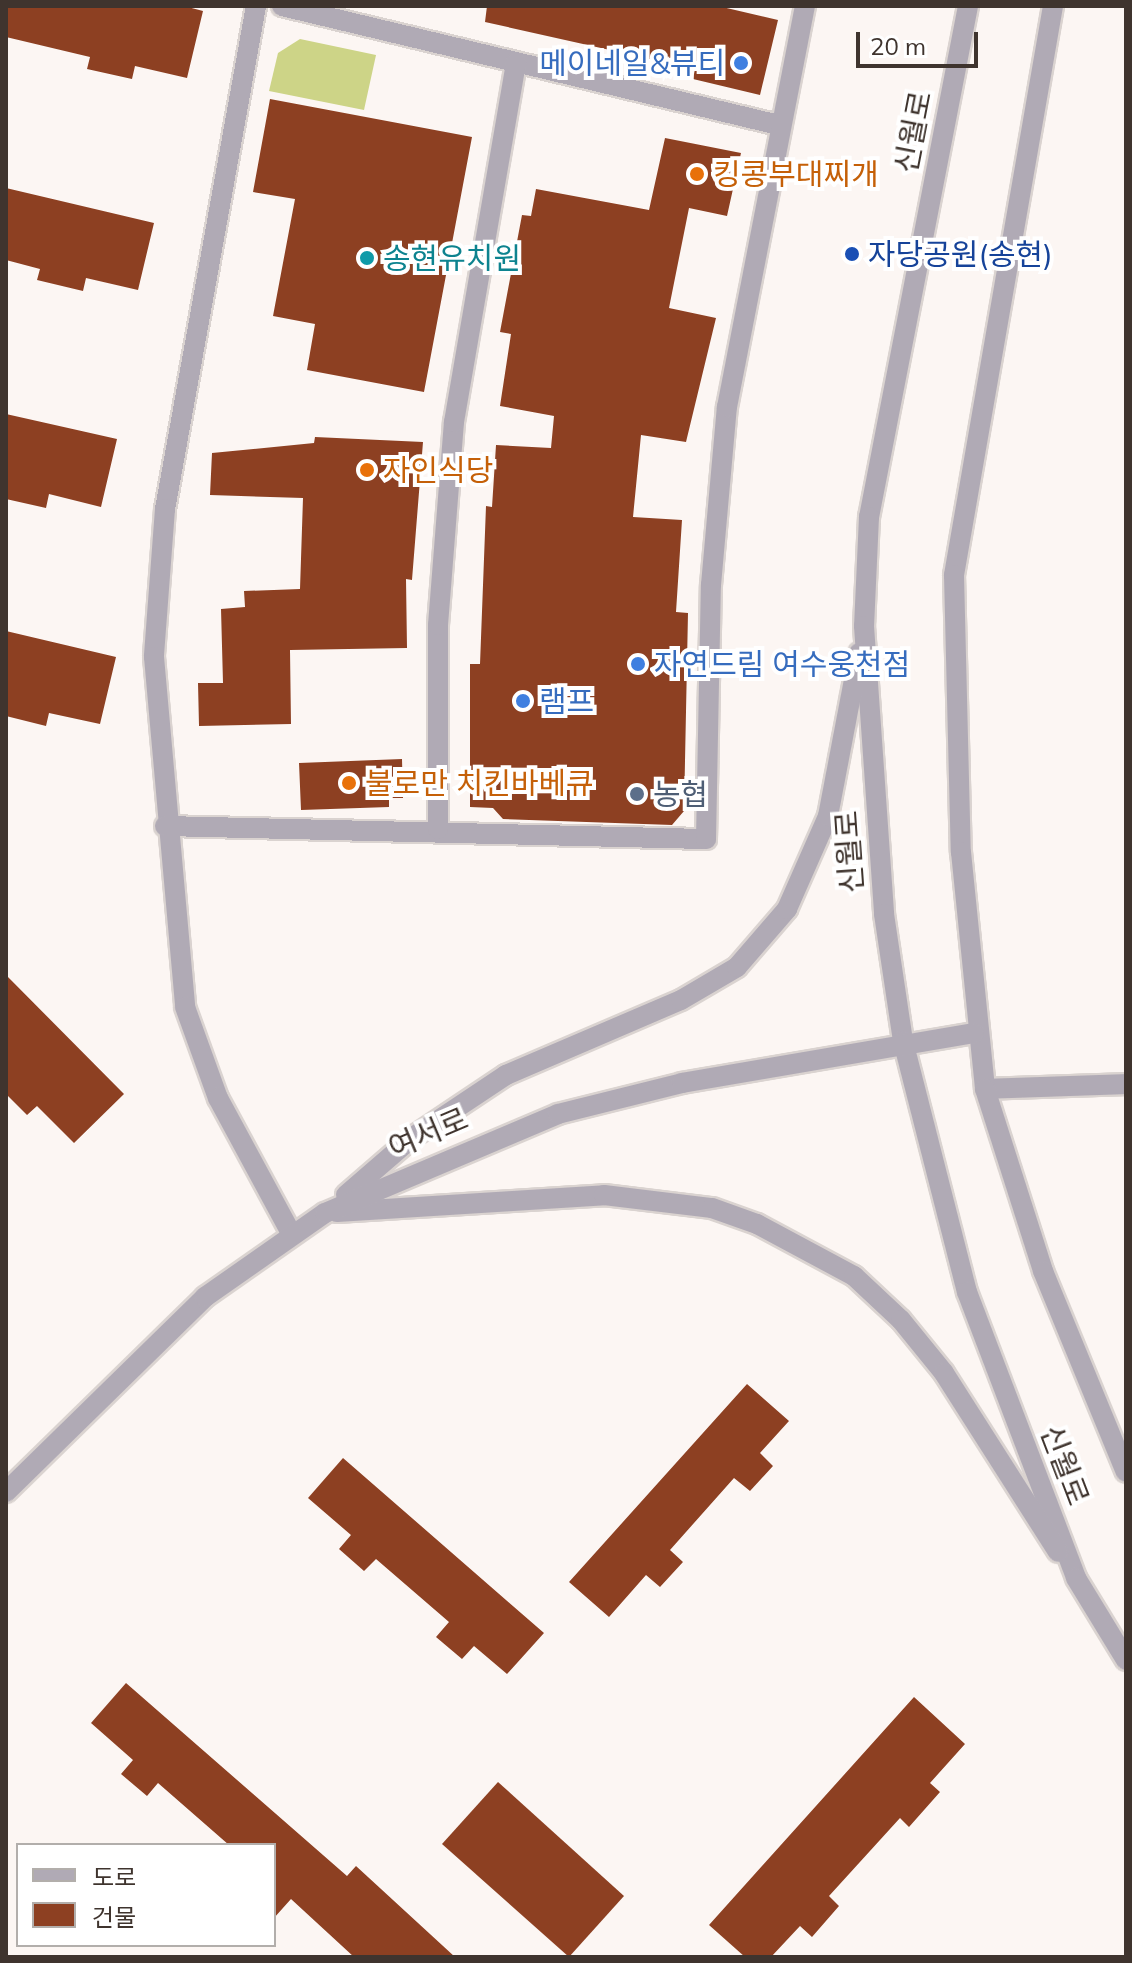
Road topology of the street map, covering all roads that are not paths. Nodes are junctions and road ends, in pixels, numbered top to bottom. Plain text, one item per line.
1 (256, 6) edge
2 (282, 6) edge
3 (805, 6) edge
4 (968, 6) edge
5 (1053, 6) edge
6 (516, 62) junction
7 (779, 125) junction
8 (864, 626) junction
9 (165, 826) junction
10 (438, 829) junction
11 (974, 1033) junction
12 (903, 1041) junction
13 (1126, 1084) edge
14 (985, 1089) junction
15 (325, 1213) junction
16 (291, 1233) junction
17 (1126, 1472) edge
18 (6, 1492) edge
19 (1076, 1578) junction
20 (1126, 1660) edge

1 - 9 street
2 - 6 street
3 - 7 street
4 - 8 street, 신월로
5 - 11 street, 신월로
6 - 7 street
6 - 10 street
7 - 10 street
8 - 12 street, 신월로
8 - 15 street
9 - 10 street
9 - 16 street
11 - 12 street, 여서로
11 - 14 street, 신월로
12 - 15 street, 여서로
12 - 19 street, 신월로
13 - 14 street
14 - 17 street, 신월로
15 - 16 street, 여서로
15 - 19 street
16 - 18 street, 여서로
19 - 20 street, 신월로

